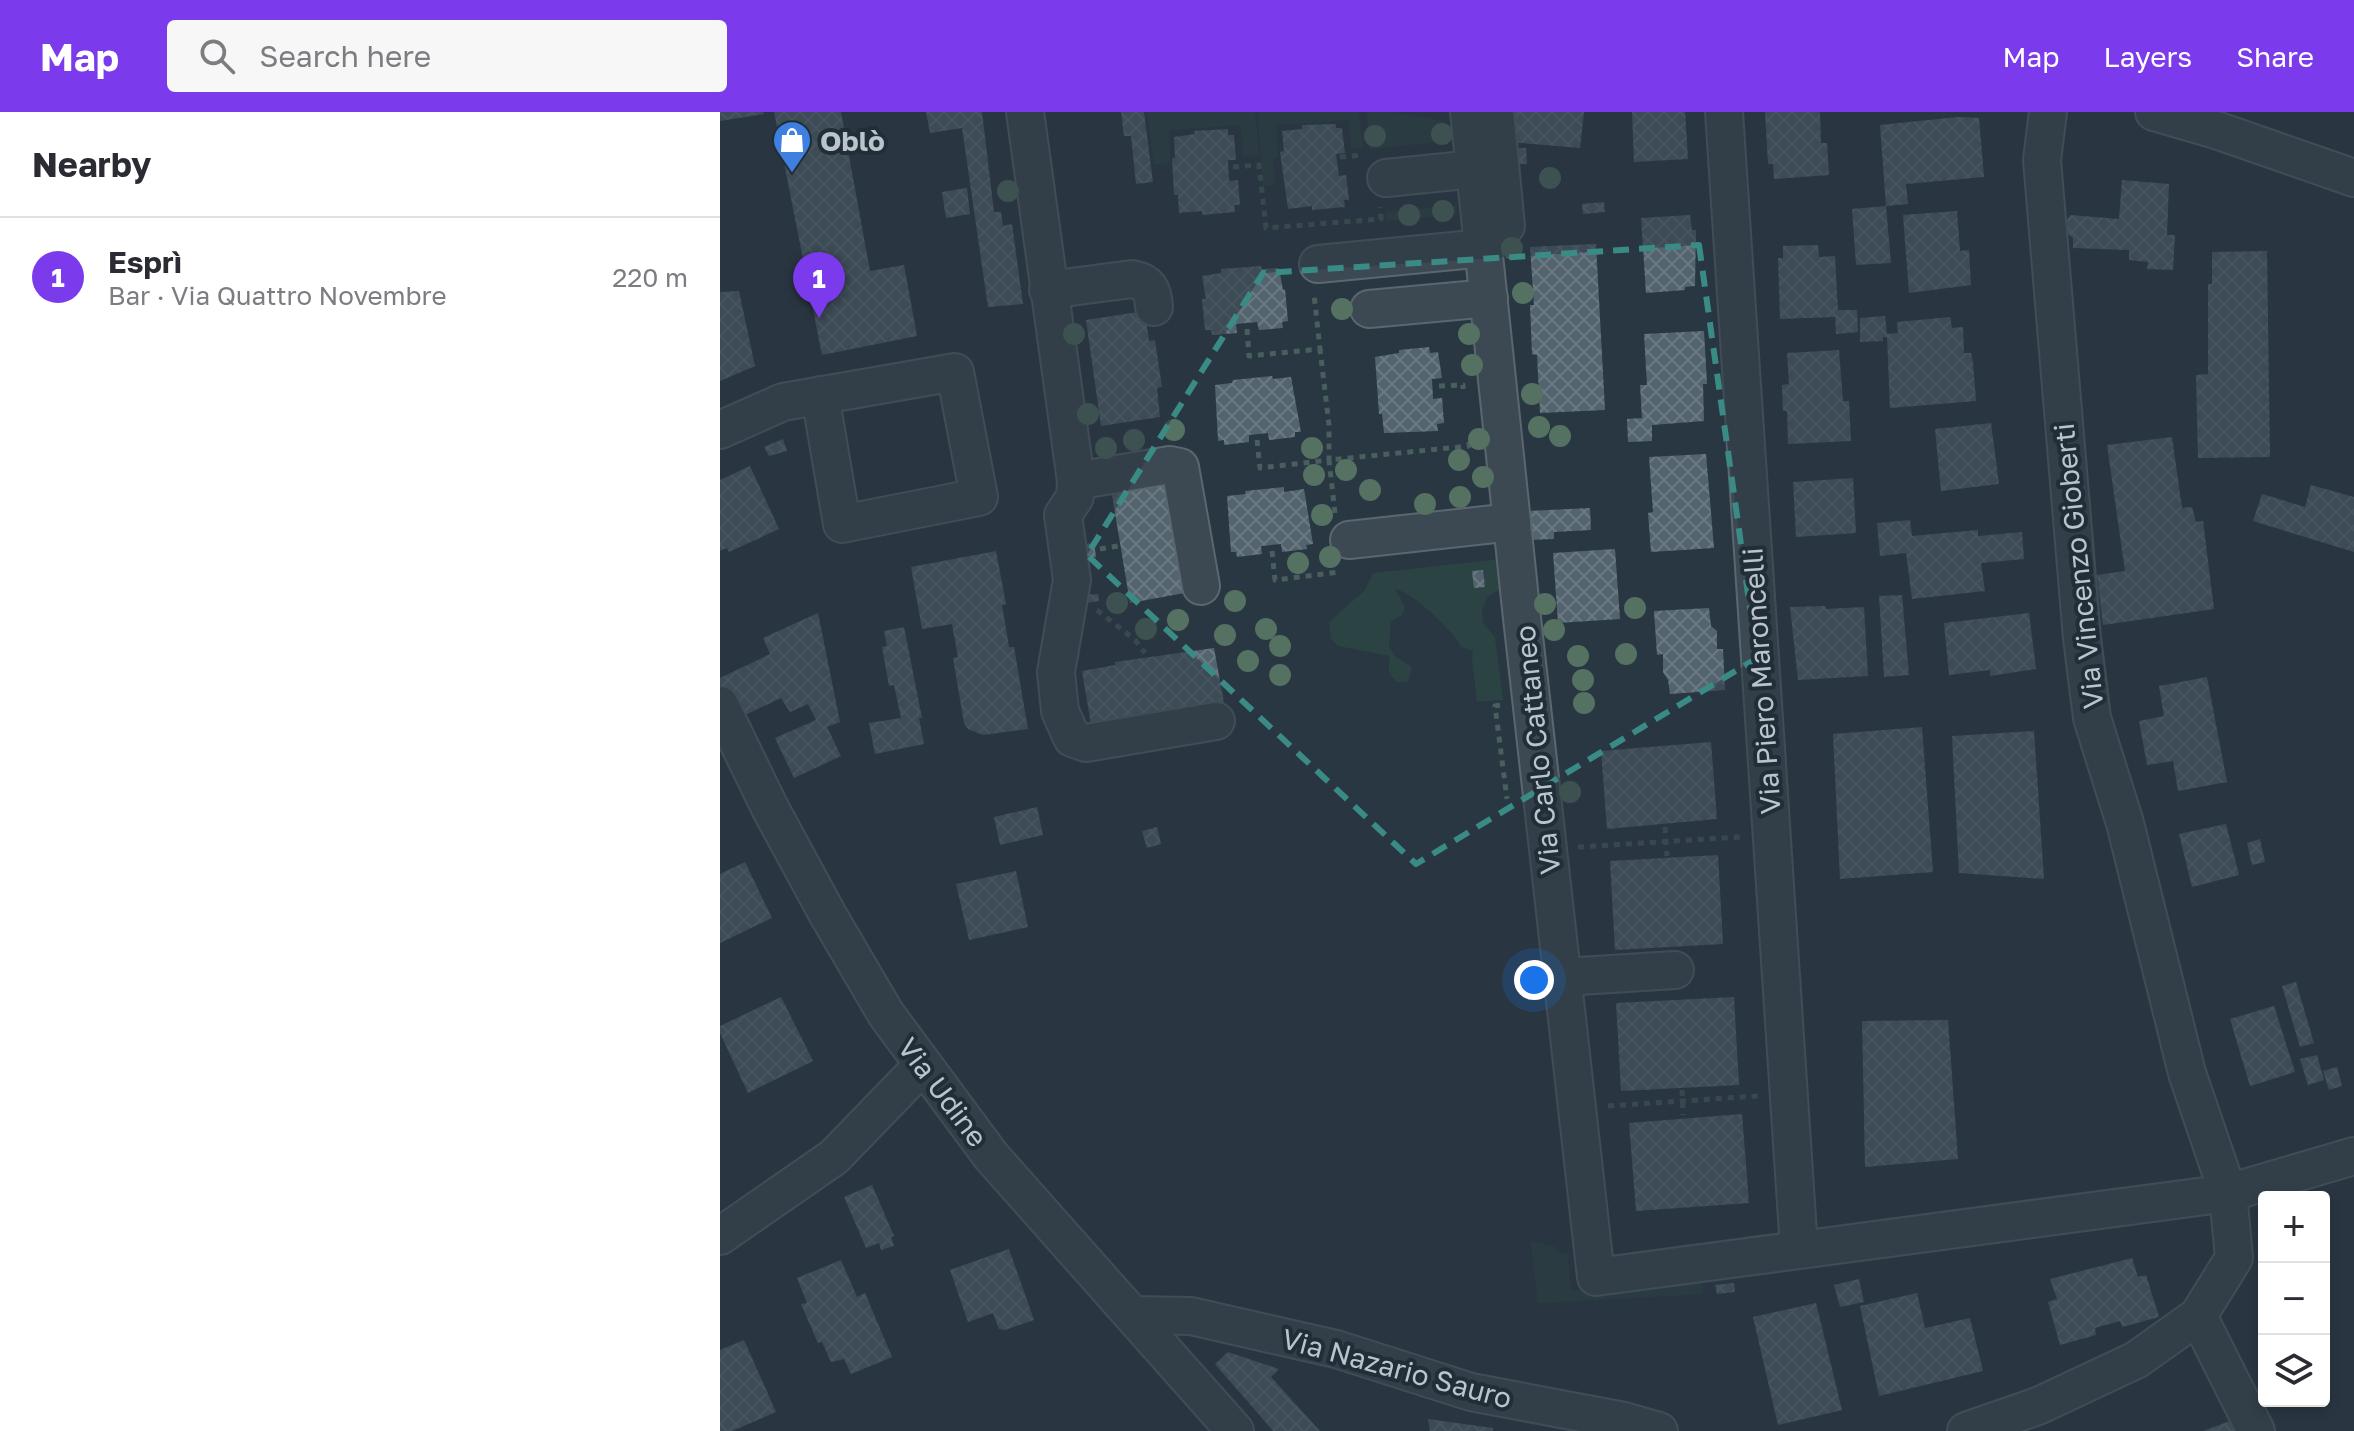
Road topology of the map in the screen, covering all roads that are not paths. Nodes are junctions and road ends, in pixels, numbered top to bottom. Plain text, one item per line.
1 (1025, 112) edge
2 (1469, 112) edge
3 (1495, 112) edge
4 (1724, 112) edge
5 (2048, 112) edge
6 (2154, 112) edge
7 (2202, 121) edge
8 (1475, 169) junction
9 (2354, 178) edge
10 (1383, 192) road end
11 (1495, 237) junction
12 (1315, 276) road end
13 (1048, 290) junction
14 (1489, 298) junction
15 (1154, 307) dead end
16 (1369, 309) dead end
17 (820, 395) junction
18 (720, 430) edge
19 (1076, 481) junction
20 (1512, 522) junction
21 (1343, 545) road end
22 (1201, 586) dead end
23 (720, 705) edge
24 (1216, 721) dead end
25 (1675, 970) dead end
26 (1563, 977) junction
27 (923, 1065) junction
28 (2354, 1156) edge
29 (2228, 1193) junction
30 (720, 1236) edge
31 (1799, 1249) junction
32 (1134, 1315) junction
33 (2198, 1316) junction
34 (1235, 1431) edge
35 (1659, 1431) edge
36 (1966, 1431) edge
37 (2256, 1431) edge

1 - 13 street
2 - 8 street, Via Carlo Cattaneo
3 - 11 street
4 - 31 street, Via Piero Maroncelli
5 - 29 street, Via Vincenzo Gioberti
6 - 7 street
7 - 9 street
8 - 10 street
8 - 11 street, Via Carlo Cattaneo
11 - 12 street
11 - 14 street, Via Carlo Cattaneo
13 - 15 street
13 - 19 street
14 - 16 street
14 - 20 street, Via Carlo Cattaneo
17 - 17 street
17 - 18 street
19 - 22 street
19 - 24 street
20 - 21 street
20 - 26 street, Via Carlo Cattaneo
23 - 27 street, Via Udine
25 - 26 street
26 - 31 street, Via Carlo Cattaneo
27 - 30 street
27 - 32 street, Via Udine
28 - 29 street
29 - 31 street
29 - 33 street
32 - 34 street, Via Udine
32 - 35 street, Via Nazario Sauro
33 - 36 street
33 - 37 street

